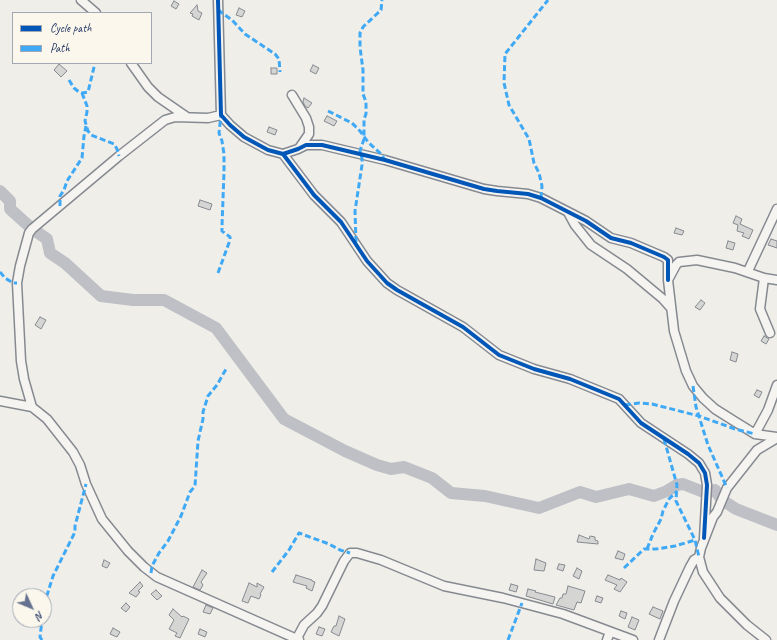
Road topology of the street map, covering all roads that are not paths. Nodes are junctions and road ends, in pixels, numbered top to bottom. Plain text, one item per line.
1 (81, 0) edge
2 (218, 0) edge
3 (95, 12) edge
4 (132, 64) edge
5 (292, 95) dead end
6 (221, 115) junction
7 (187, 117) junction
8 (298, 149) junction
9 (283, 154) junction
10 (777, 209) edge
11 (569, 214) junction
12 (748, 271) junction
13 (764, 278) junction
14 (668, 280) junction
15 (777, 280) edge
16 (671, 308) junction
17 (770, 333) dead end
18 (777, 385) edge
19 (0, 401) edge
20 (32, 407) junction
21 (755, 434) junction
22 (704, 538) junction
23 (699, 557) junction
24 (609, 636) edge
25 (297, 640) edge
26 (633, 640) edge
27 (659, 640) edge
28 (766, 640) edge

1 - 3 street
2 - 6 street
4 - 7 street
5 - 8 street
6 - 7 street
6 - 9 street
7 - 20 street
8 - 9 street
8 - 11 street
9 - 22 street
10 - 12 street
11 - 14 street
11 - 16 street
12 - 13 street
12 - 14 street
13 - 15 street
13 - 17 street
14 - 16 street
16 - 21 street
18 - 21 street
19 - 20 street
20 - 25 street
21 - 22 street
22 - 23 street
23 - 27 street
23 - 28 street
24 - 25 street
24 - 26 street

